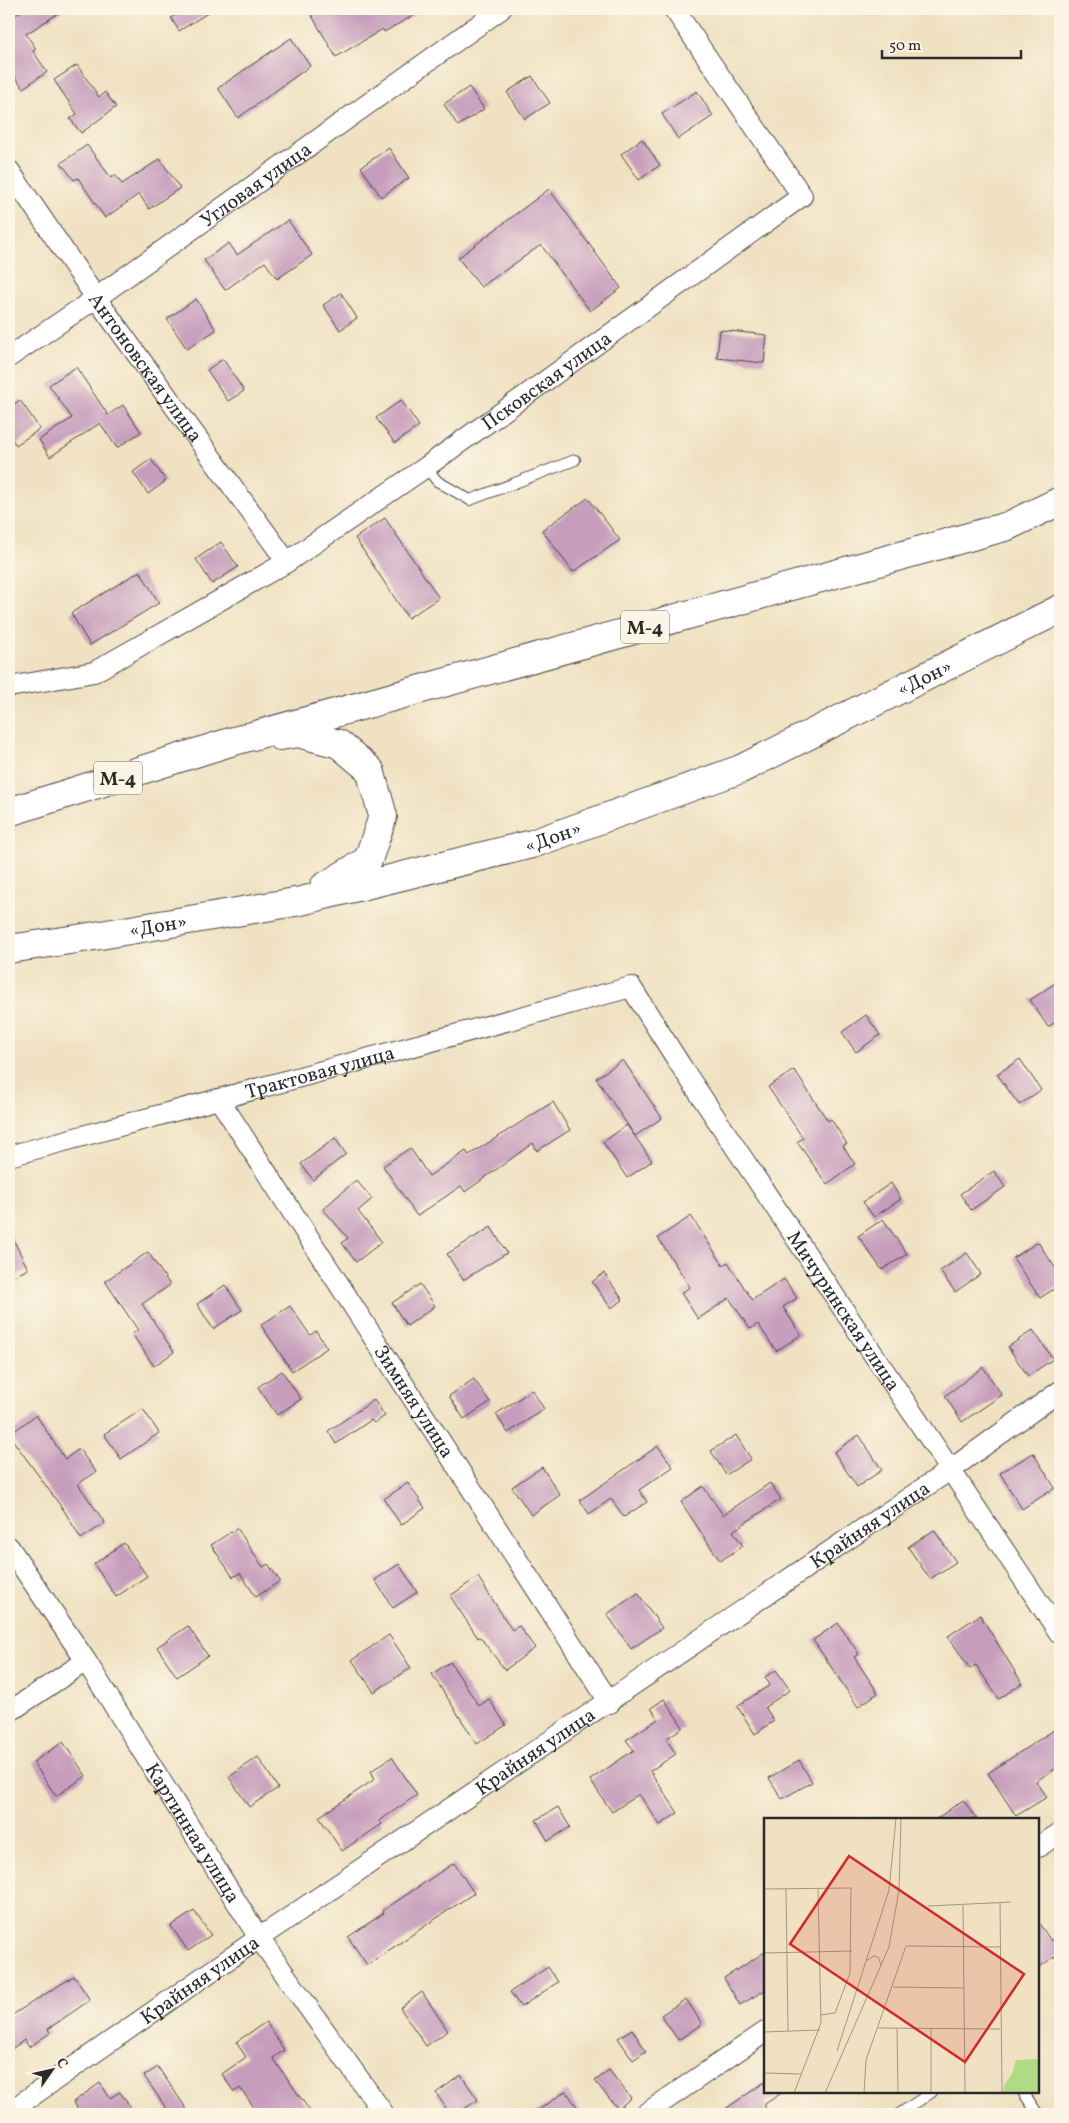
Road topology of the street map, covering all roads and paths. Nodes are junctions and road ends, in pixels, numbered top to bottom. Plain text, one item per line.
1 (501, 9) edge
2 (674, 9) edge
3 (9, 170) edge
4 (96, 298) junction
5 (9, 357) edge
6 (575, 460) dead end
7 (426, 467) junction
8 (1060, 501) edge
9 (287, 562) junction
10 (1060, 609) edge
11 (9, 687) edge
12 (227, 743) junction
13 (9, 812) edge
14 (301, 901) junction
15 (9, 948) edge
16 (631, 987) joint
17 (219, 1099) junction
18 (9, 1156) edge
19 (1060, 1392) edge
20 (950, 1470) junction
21 (9, 1547) edge
22 (1060, 1634) edge
23 (86, 1661) junction
24 (610, 1703) junction
25 (9, 1712) edge
26 (1060, 1833) edge
27 (1039, 1846) edge
28 (259, 1938) junction
29 (764, 2033) edge
30 (930, 2093) edge
31 (1024, 2093) edge
32 (9, 2112) edge
33 (384, 2114) edge
34 (644, 2114) edge
35 (899, 2114) edge
36 (1038, 2114) edge

1 - 4 street, Угловая улица
2 - 7 street, Псковская улица
3 - 4 street, Антоновская улица
4 - 5 street, Угловая улица
4 - 9 street, Антоновская улица
6 - 7 lane
7 - 9 street, Псковская улица
8 - 12 highway, М-4
9 - 11 street, Псковская улица
10 - 14 highway, «Дон» / М-4
12 - 13 highway, М-4
12 - 14 highway, М-4
14 - 15 highway, «Дон» / М-4
16 - 17 street, Трактовая улица
16 - 20 street, Мичуринская улица
17 - 18 street, Трактовая улица
17 - 24 street, Зимняя улица
19 - 20 street, Крайняя улица
20 - 22 street, Мичуринская улица
20 - 24 street, Крайняя улица
21 - 23 street, Картинная улица
23 - 25 street
23 - 28 street, Картинная улица
24 - 28 street, Крайняя улица
26 - 27 street
28 - 32 street, Крайняя улица
28 - 33 street, Картинная улица
29 - 34 street
30 - 35 lane
31 - 36 lane

